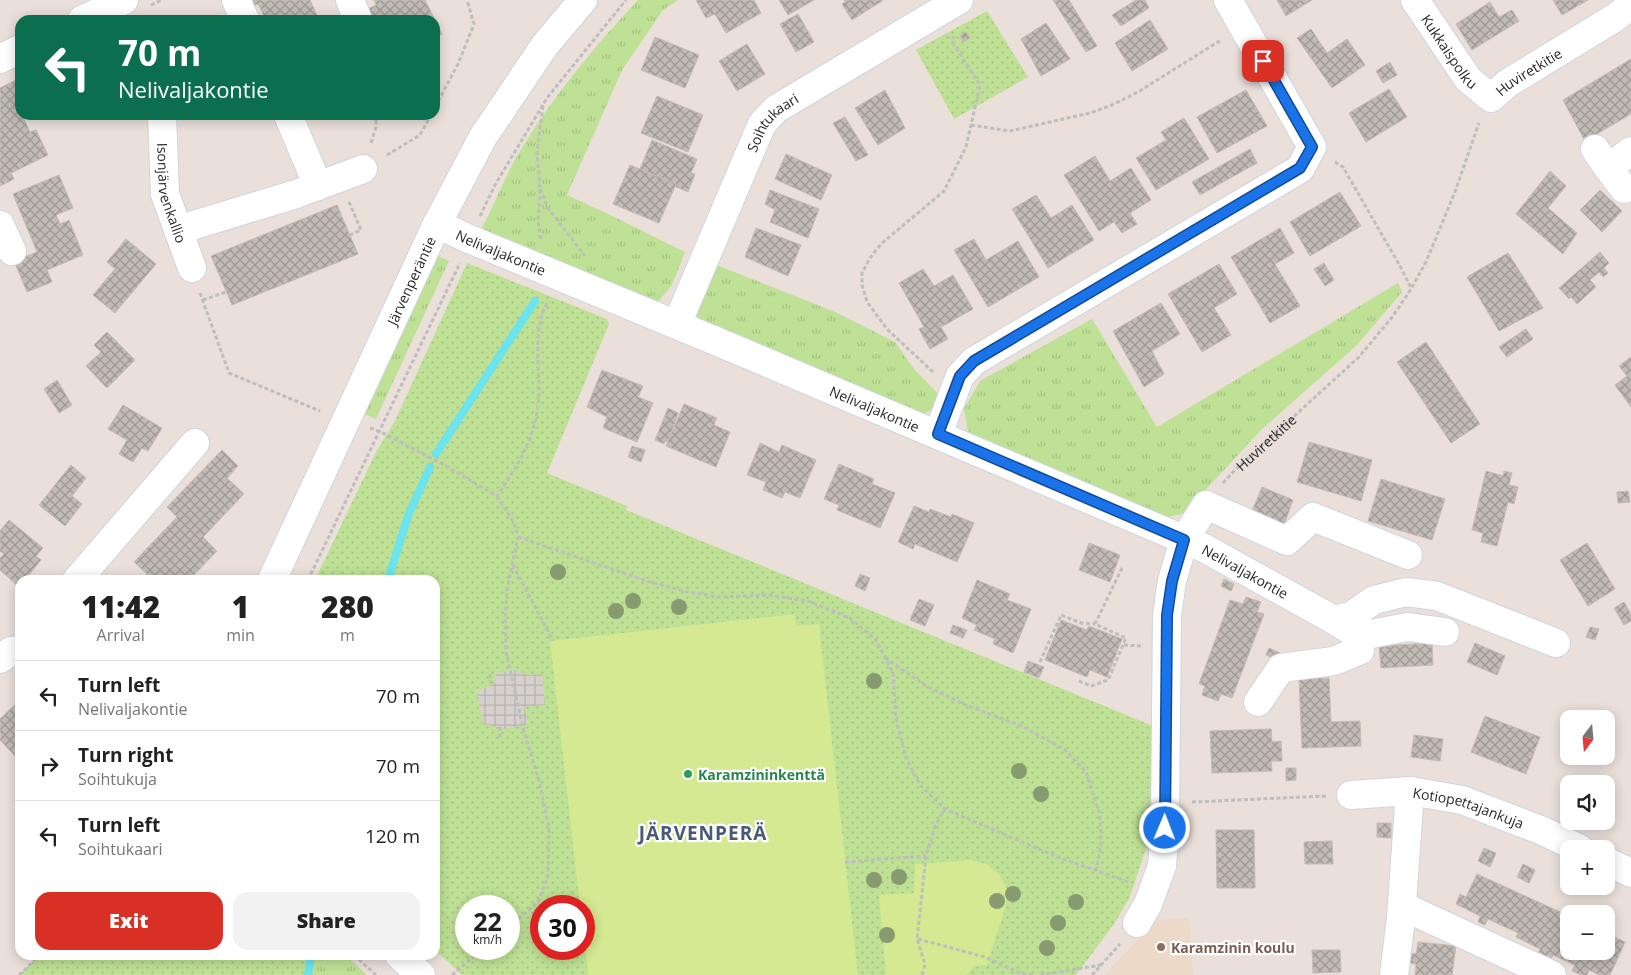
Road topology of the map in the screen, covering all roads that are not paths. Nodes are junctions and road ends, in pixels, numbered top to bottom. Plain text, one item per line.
1 (236, 0) edge
2 (350, 0) edge
3 (583, 0) edge
4 (1228, 0) edge
5 (1415, 0) edge
6 (1631, 5) edge
7 (949, 6) edge
8 (116, 9) edge
9 (97, 15) edge
10 (243, 15) edge
11 (356, 15) edge
12 (15, 52) edge
13 (0, 59) edge
14 (1491, 98) joint
15 (162, 120) edge
16 (292, 120) edge
17 (1631, 151) edge
18 (1624, 189) dead end
19 (438, 224) junction
20 (0, 225) edge
21 (178, 230) junction
22 (12, 251) dead end
23 (192, 268) road end
24 (677, 324) junction
25 (938, 434) junction
26 (195, 443) dead end
27 (1184, 540) junction
28 (1408, 555) dead end
29 (81, 575) edge
30 (274, 575) edge
31 (1334, 620) junction
32 (1446, 632) dead end
33 (1360, 636) junction
34 (1556, 643) dead end
35 (15, 651) edge
36 (0, 659) edge
37 (1258, 702) dead end
38 (1410, 791) junction
39 (1351, 796) road end
40 (1562, 840) edge
41 (1615, 865) edge
42 (1631, 873) edge
43 (1402, 906) junction
44 (1137, 923) road end
45 (404, 960) edge
46 (420, 975) edge
47 (1394, 975) edge
48 (1552, 975) edge

1 - 10 street
2 - 11 street
3 - 19 street, Järvenperäntie
4 - 25 street
5 - 14 street, Kukkaispolku
6 - 14 street, Huviretkitie
7 - 24 street, Soihtukaari
8 - 9 street
12 - 13 street
15 - 21 street, Isonjärvenkallio
16 - 21 street
17 - 18 street
19 - 24 street, Nelivaljakontie
19 - 30 street, Järvenperäntie
20 - 22 street
21 - 23 street, Isonjärvenkallio
24 - 25 street, Nelivaljakontie
25 - 27 street, Nelivaljakontie
26 - 29 street
27 - 28 street
27 - 31 street, Nelivaljakontie
27 - 44 street
31 - 33 street, Nelivaljakontie
31 - 34 street
32 - 33 street
33 - 37 street
35 - 36 street
38 - 39 street, Kotiopettajankuja
38 - 40 street, Kotiopettajankuja
38 - 43 street
41 - 42 street
43 - 47 street
43 - 48 street
45 - 46 street

